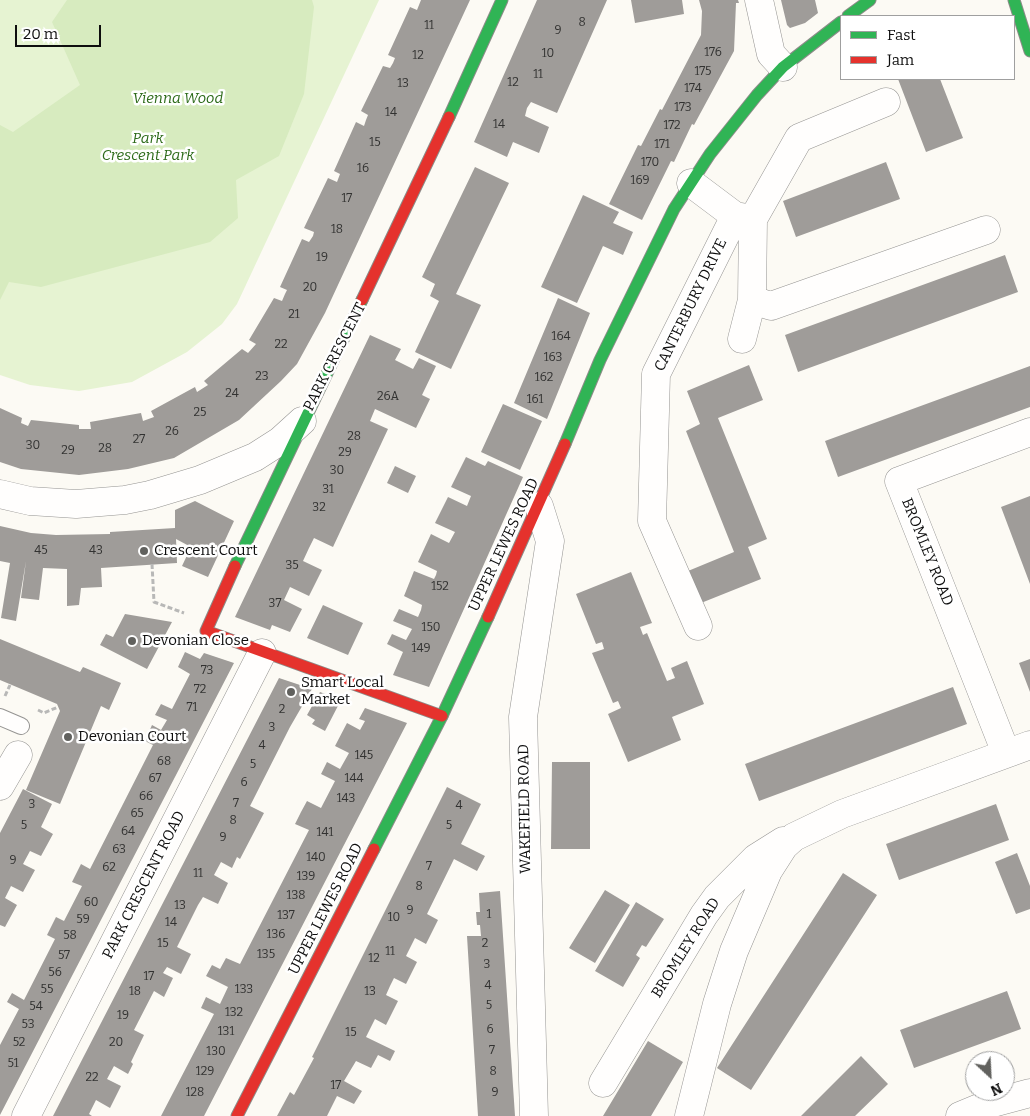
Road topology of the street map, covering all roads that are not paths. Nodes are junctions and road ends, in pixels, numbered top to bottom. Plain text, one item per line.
1 (502, 0) edge
2 (759, 0) edge
3 (870, 0) edge
4 (1014, 0) edge
5 (849, 15) edge
6 (840, 23) edge
7 (1030, 51) edge
8 (783, 67) junction
9 (886, 102) dead end
10 (691, 183) junction
11 (744, 217) junction
12 (986, 230) dead end
13 (752, 300) junction
14 (742, 339) dead end
15 (302, 421) junction
16 (1030, 432) edge
17 (0, 494) edge
18 (539, 506) junction
19 (698, 626) dead end
20 (262, 653) junction
21 (442, 716) junction
22 (0, 717) edge
23 (21, 726) dead end
24 (1018, 749) edge
25 (18, 755) dead end
26 (0, 786) edge
27 (794, 837) junction
28 (603, 1083) dead end
29 (1030, 1093) edge
30 (991, 1110) edge
31 (26, 1116) edge
32 (237, 1116) edge
33 (534, 1116) edge
34 (689, 1116) edge
35 (960, 1116) edge

1 - 15 street, PARK CRESCENT
2 - 8 street
3 - 5 street
4 - 7 street
6 - 8 street, UPPER LEWES ROAD
8 - 10 street, UPPER LEWES ROAD
9 - 11 street, CANTERBURY DRIVE
10 - 11 street
10 - 18 street, UPPER LEWES ROAD
11 - 13 street, CANTERBURY DRIVE
11 - 19 street, CANTERBURY DRIVE
12 - 13 street
13 - 14 street, CANTERBURY DRIVE
15 - 17 street, PARK CRESCENT
15 - 20 street
16 - 24 street, BROMLEY ROAD
18 - 21 street, UPPER LEWES ROAD
18 - 33 street, WAKEFIELD ROAD
20 - 21 street
20 - 31 street, PARK CRESCENT ROAD
21 - 32 street, UPPER LEWES ROAD
22 - 23 lane
24 - 27 street, BROMLEY ROAD
25 - 26 street
27 - 28 street, BROMLEY ROAD
27 - 34 street, BROMLEY ROAD
29 - 30 street
30 - 35 street

